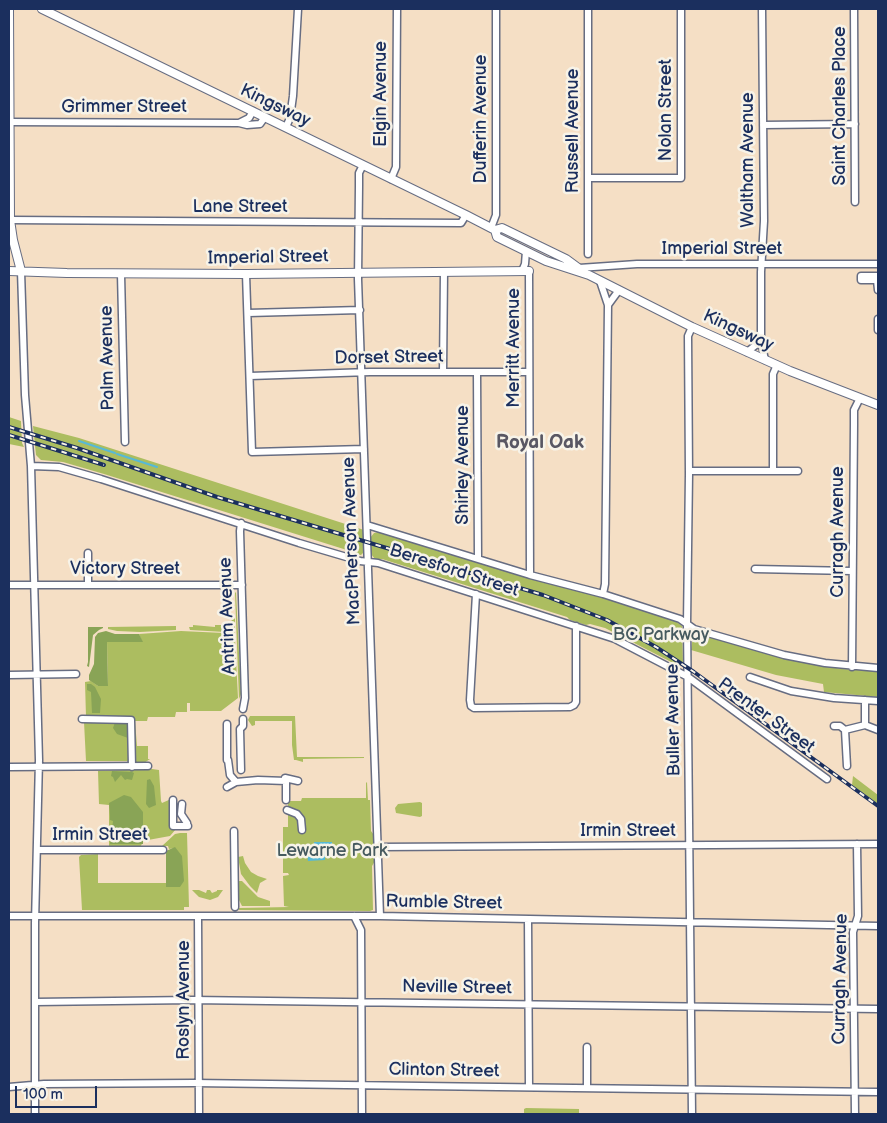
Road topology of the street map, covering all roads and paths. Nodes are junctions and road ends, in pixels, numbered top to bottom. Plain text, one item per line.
1 (9, 9) edge
2 (42, 9) edge
3 (298, 9) edge
4 (397, 9) edge
5 (496, 9) edge
6 (588, 9) edge
7 (681, 9) edge
8 (762, 9) edge
9 (854, 9) edge
10 (253, 111) junction
11 (264, 117) junction
12 (9, 122) edge
13 (239, 123) junction
14 (855, 124) junction
15 (763, 125) junction
16 (286, 127) junction
17 (9, 139) edge
18 (363, 165) junction
19 (588, 178) junction
20 (391, 179) junction
21 (855, 202) dead end
22 (466, 216) junction
23 (10, 220) junction
24 (358, 222) junction
25 (493, 229) junction
26 (13, 240) junction
27 (9, 248) edge
28 (526, 251) junction
29 (588, 254) dead end
30 (762, 264) junction
31 (878, 264) edge
32 (566, 268) junction
33 (579, 268) junction
34 (9, 271) edge
35 (21, 271) junction
36 (525, 271) junction
37 (358, 272) junction
38 (444, 272) junction
39 (121, 274) junction
40 (246, 274) junction
41 (588, 275) junction
42 (878, 276) edge
43 (600, 281) junction
44 (619, 290) junction
45 (878, 290) edge
46 (608, 305) junction
47 (360, 310) junction
48 (248, 313) junction
49 (878, 319) edge
50 (692, 327) junction
51 (878, 330) edge
52 (761, 341) junction
53 (747, 352) junction
54 (765, 360) junction
55 (777, 365) junction
56 (362, 372) junction
57 (443, 372) junction
58 (478, 372) junction
59 (530, 372) junction
60 (250, 376) junction
61 (860, 398) junction
62 (878, 405) edge
63 (125, 442) dead end
64 (364, 449) junction
65 (31, 466) junction
66 (773, 470) junction
67 (798, 470) dead end
68 (689, 471) junction
69 (242, 523) junction
70 (367, 526) junction
71 (88, 553) dead end
72 (478, 558) junction
73 (368, 561) junction
74 (755, 569) dead end
75 (852, 571) junction
76 (530, 575) junction
77 (35, 584) junction
78 (88, 584) junction
79 (9, 585) edge
80 (242, 585) junction
81 (476, 594) junction
82 (603, 594) junction
83 (687, 624) junction
84 (576, 626) junction
85 (852, 667) junction
86 (878, 668) edge
87 (38, 674) junction
88 (76, 674) dead end
89 (9, 675) edge
90 (688, 677) junction
91 (750, 677) dead end
92 (866, 700) junction
93 (878, 701) edge
94 (243, 709) dead end
95 (243, 719) dead end
96 (82, 720) dead end
97 (228, 724) dead end
98 (865, 725) junction
99 (834, 726) dead end
100 (845, 730) junction
101 (878, 730) edge
102 (132, 766) junction
103 (148, 766) dead end
104 (847, 766) dead end
105 (9, 767) edge
106 (39, 767) junction
107 (827, 779) dead end
108 (237, 782) junction
109 (173, 800) dead end
110 (286, 800) dead end
111 (287, 810) dead end
112 (176, 811) junction
113 (179, 826) junction
114 (302, 830) dead end
115 (234, 831) dead end
116 (174, 833) dead end
117 (857, 844) junction
118 (878, 844) edge
119 (690, 846) junction
120 (378, 847) junction
121 (37, 850) junction
122 (163, 850) dead end
123 (235, 907) dead end
124 (9, 916) edge
125 (35, 916) junction
126 (198, 916) junction
127 (354, 916) junction
128 (367, 916) junction
129 (380, 916) junction
130 (528, 919) junction
131 (690, 922) junction
132 (855, 926) junction
133 (878, 926) edge
134 (360, 930) junction
135 (199, 1000) junction
136 (35, 1002) junction
137 (361, 1002) junction
138 (528, 1004) junction
139 (691, 1007) junction
140 (854, 1008) junction
141 (878, 1009) edge
142 (587, 1047) dead end
143 (199, 1083) junction
144 (362, 1084) junction
145 (35, 1086) junction
146 (9, 1087) edge
147 (529, 1087) junction
148 (587, 1088) junction
149 (692, 1090) junction
150 (855, 1091) junction
151 (878, 1092) edge
152 (35, 1114) edge
153 (199, 1114) edge
154 (362, 1114) edge
155 (692, 1114) edge
156 (855, 1114) edge

1 - 12 main road
2 - 10 main road, Kingsway
3 - 16 street
4 - 20 street, Elgin Avenue
5 - 25 street, Dufferin Avenue
6 - 19 street, Russell Avenue
7 - 19 street, Nolan Street
8 - 15 street, Waltham Avenue
9 - 14 street, Saint Charles Place
10 - 11 main road, Kingsway
10 - 13 street
11 - 13 street, Grimmer Street
11 - 16 main road, Kingsway
12 - 13 street, Grimmer Street
12 - 17 main road
14 - 15 street
14 - 21 street, Saint Charles Place
15 - 30 street, Waltham Avenue
16 - 18 main road, Kingsway
17 - 23 main road
18 - 20 main road, Kingsway
18 - 24 street, MacPherson Avenue
19 - 29 street, Russell Avenue
20 - 22 main road, Kingsway
22 - 24 street, Lane Street
22 - 25 main road, Kingsway
23 - 24 street, Lane Street
23 - 26 main road
24 - 37 street, MacPherson Avenue
25 - 28 main road, Kingsway
25 - 33 main road, Kingsway
26 - 27 main road
26 - 35 main road
28 - 32 main road, Kingsway
28 - 36 street, Merritt Avenue
30 - 31 street, Imperial Street
30 - 33 street, Imperial Street
30 - 52 street, Waltham Avenue
32 - 33 main road, Imperial Street
32 - 41 main road, Kingsway
33 - 41 main road, Kingsway
34 - 35 main road, Imperial Street
35 - 39 main road, Imperial Street
35 - 65 street
36 - 38 main road, Imperial Street
36 - 59 street, Merritt Avenue
37 - 38 main road, Imperial Street
37 - 40 main road, Imperial Street
37 - 47 street, MacPherson Avenue
38 - 57 street
39 - 40 main road, Imperial Street
39 - 63 street, Palm Avenue
40 - 48 street
41 - 43 main road, Kingsway
42 - 45 street
43 - 44 main road, Kingsway
43 - 46 street
44 - 46 street
44 - 50 main road, Kingsway
46 - 82 street
47 - 48 street
47 - 56 street, MacPherson Avenue
48 - 60 street
49 - 51 street
50 - 53 main road, Kingsway
50 - 68 street, Buller Avenue
52 - 53 street
52 - 54 street, Waltham Avenue
53 - 54 main road, Kingsway
54 - 55 main road, Kingsway
55 - 61 main road, Kingsway
55 - 66 street
56 - 57 street, Dorset Street
56 - 60 street, Dorset Street
56 - 64 street, MacPherson Avenue
57 - 58 street, Dorset Street
58 - 59 street, Dorset Street
58 - 72 street, Shirley Avenue
59 - 76 street, Merritt Avenue
60 - 64 street
61 - 62 main road, Kingsway
61 - 75 street, Curragh Avenue
64 - 70 street, MacPherson Avenue
65 - 69 street, Beresford Street
65 - 77 street
66 - 67 street
66 - 68 street
68 - 83 street, Buller Avenue
69 - 73 street, Beresford Street
69 - 80 street, Antrim Avenue
70 - 72 street, Beresford Street
70 - 73 street, MacPherson Avenue
71 - 78 street
72 - 76 street, Beresford Street
73 - 81 street, Beresford Street
73 - 120 street, MacPherson Avenue
74 - 75 street
75 - 85 street, Curragh Avenue
76 - 82 street, Beresford Street
77 - 78 street, Victory Street
77 - 79 street, Victory Street
77 - 87 street
78 - 80 street, Victory Street
80 - 94 street, Antrim Avenue
81 - 84 street, Beresford Street
81 - 84 street
82 - 83 street, Beresford Street
83 - 85 street, Beresford Street
83 - 90 street, Buller Avenue
84 - 90 street, Beresford Street
85 - 86 street, Beresford Street
87 - 88 street
87 - 89 street
87 - 106 street
90 - 107 street, Prenter Street
90 - 119 street, Buller Avenue
91 - 92 street
92 - 93 street
92 - 98 street
95 - 108 street
96 - 102 street
97 - 108 street
98 - 100 street
98 - 101 street
99 - 100 street
100 - 104 street
102 - 103 street
102 - 106 street
105 - 106 street
106 - 121 street
108 - 110 street
109 - 112 street
111 - 114 street
112 - 113 street
112 - 113 street
113 - 116 street
115 - 123 street
117 - 118 street, Irmin Street
117 - 119 street, Irmin Street
117 - 132 street, Curragh Avenue
119 - 120 street, Irmin Street
119 - 131 street, Buller Avenue
120 - 129 street, MacPherson Avenue
121 - 122 street, Irmin Street
121 - 125 street
124 - 125 street, Rumble Street
125 - 126 street, Rumble Street
125 - 136 street
126 - 127 street, Rumble Street
126 - 135 street, Roslyn Avenue
127 - 128 street, Rumble Street
127 - 134 street
128 - 129 street, Rumble Street
128 - 134 street
129 - 130 street, Rumble Street
130 - 131 street, Rumble Street
130 - 138 street
131 - 132 street, Rumble Street
131 - 139 street, Buller Avenue
132 - 133 street, Rumble Street
132 - 140 street, Curragh Avenue
134 - 137 street
135 - 136 street, Neville Street
135 - 137 street, Neville Street
135 - 143 street, Roslyn Avenue
136 - 145 street
137 - 138 street, Neville Street
137 - 144 street
138 - 139 street, Neville Street
138 - 147 street
139 - 140 street, Neville Street
139 - 149 street, Buller Avenue
140 - 141 street, Neville Street
140 - 150 street, Curragh Avenue
142 - 148 street
143 - 144 street, Clinton Street
143 - 145 street, Clinton Street
143 - 153 street, Roslyn Avenue
144 - 147 street, Clinton Street
144 - 154 street
145 - 146 street, Clinton Street
145 - 152 street
147 - 148 street, Clinton Street
148 - 149 street, Clinton Street
149 - 150 street, Clinton Street
149 - 155 street, Buller Avenue
150 - 151 street, Clinton Street
150 - 156 street, Curragh Avenue

